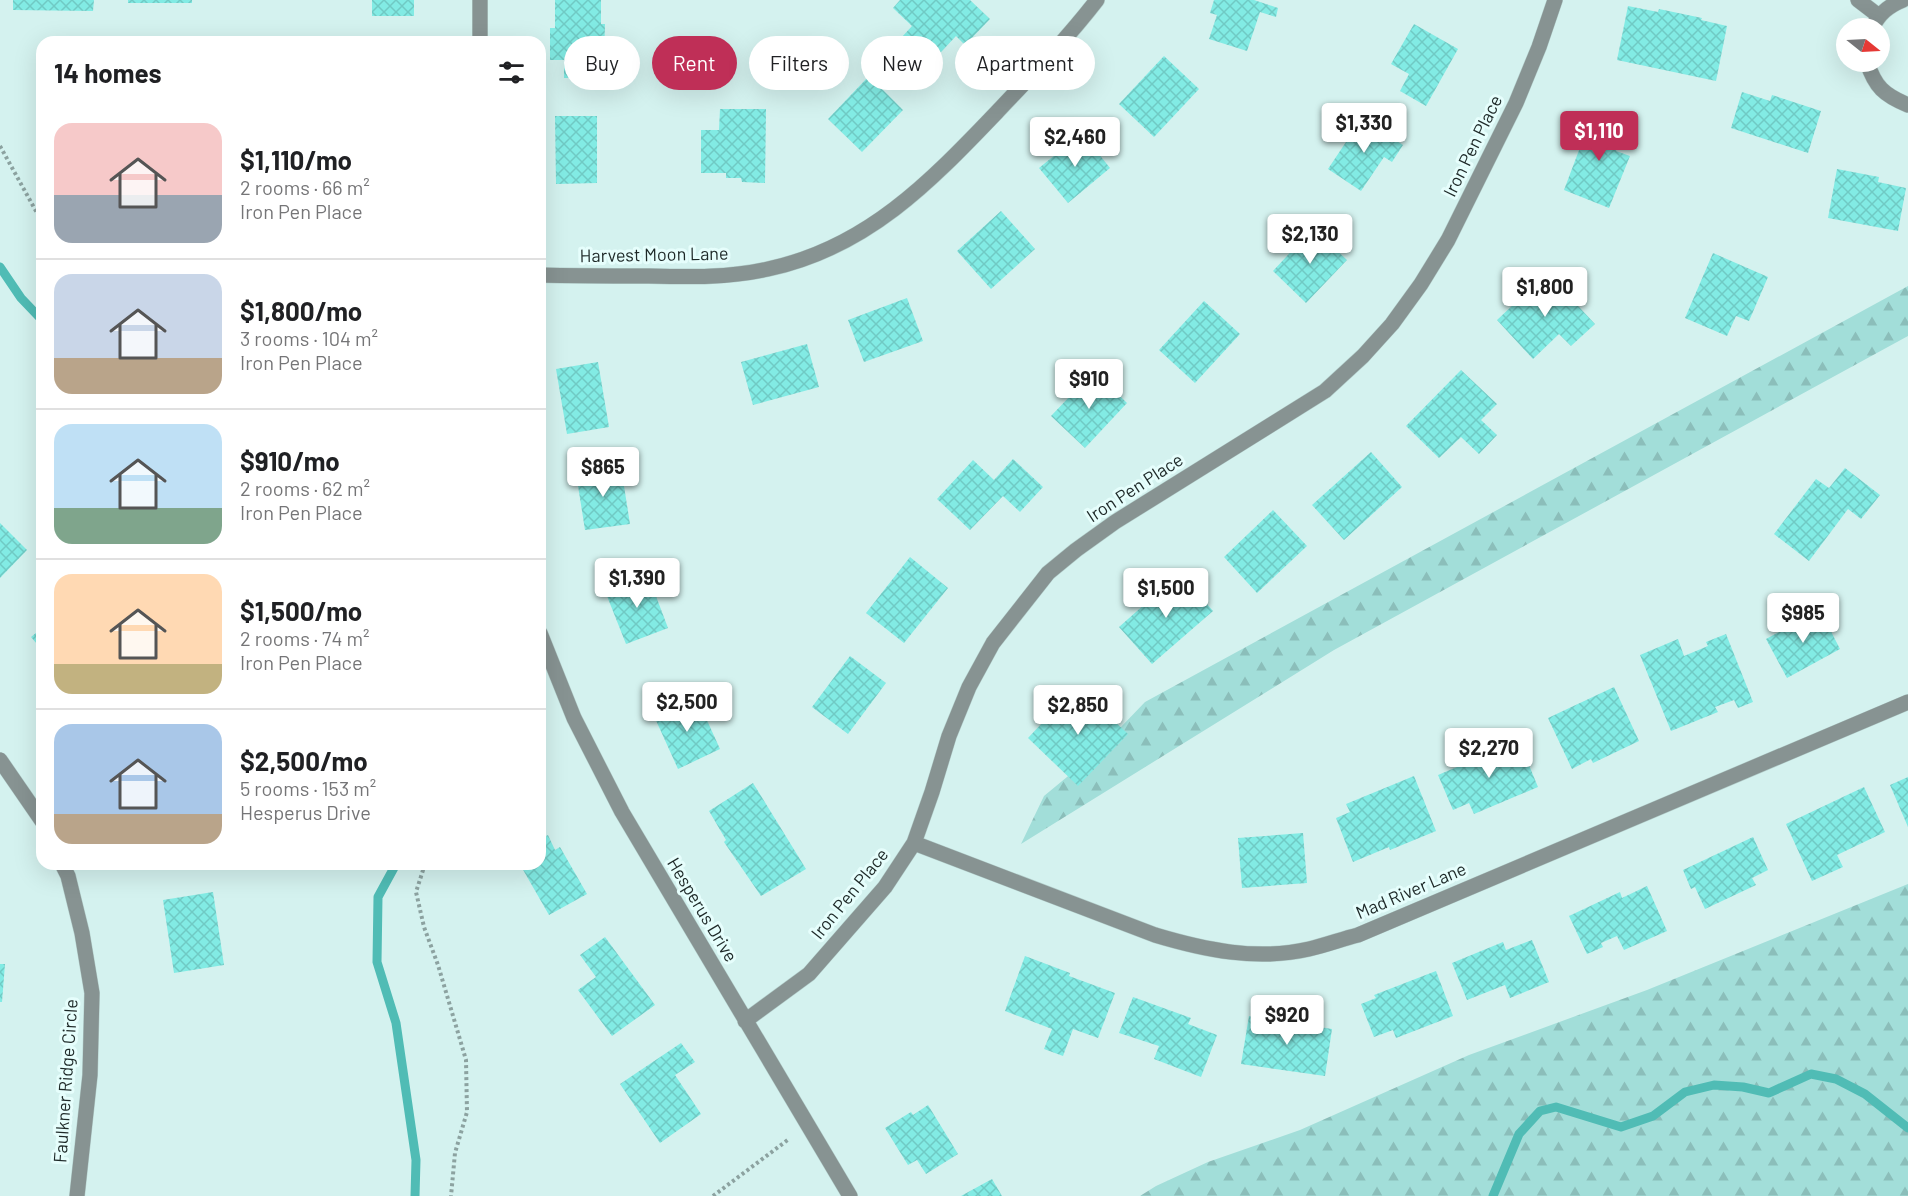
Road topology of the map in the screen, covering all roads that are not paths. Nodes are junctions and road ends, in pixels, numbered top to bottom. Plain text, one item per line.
1 (480, 0) edge
2 (1097, 0) edge
3 (1555, 0) edge
4 (1858, 0) edge
5 (1903, 0) edge
6 (1872, 18) edge
7 (1879, 18) edge
8 (480, 36) edge
9 (1871, 72) edge
10 (1908, 105) edge
11 (546, 275) edge
12 (546, 648) edge
13 (1908, 702) edge
14 (0, 760) edge
15 (36, 812) edge
16 (914, 843) junction
17 (65, 870) edge
18 (745, 1021) junction
19 (77, 1196) edge
20 (850, 1196) edge

1 - 8 street
2 - 11 street, Harvest Moon Lane
3 - 16 street, Iron Pen Place
4 - 6 street
5 - 7 street
9 - 10 street
12 - 18 street, Hesperus Drive
13 - 16 street, Mad River Lane
14 - 15 street
16 - 18 street, Iron Pen Place
17 - 19 street, Faulkner Ridge Circle
18 - 20 street, Hesperus Drive

